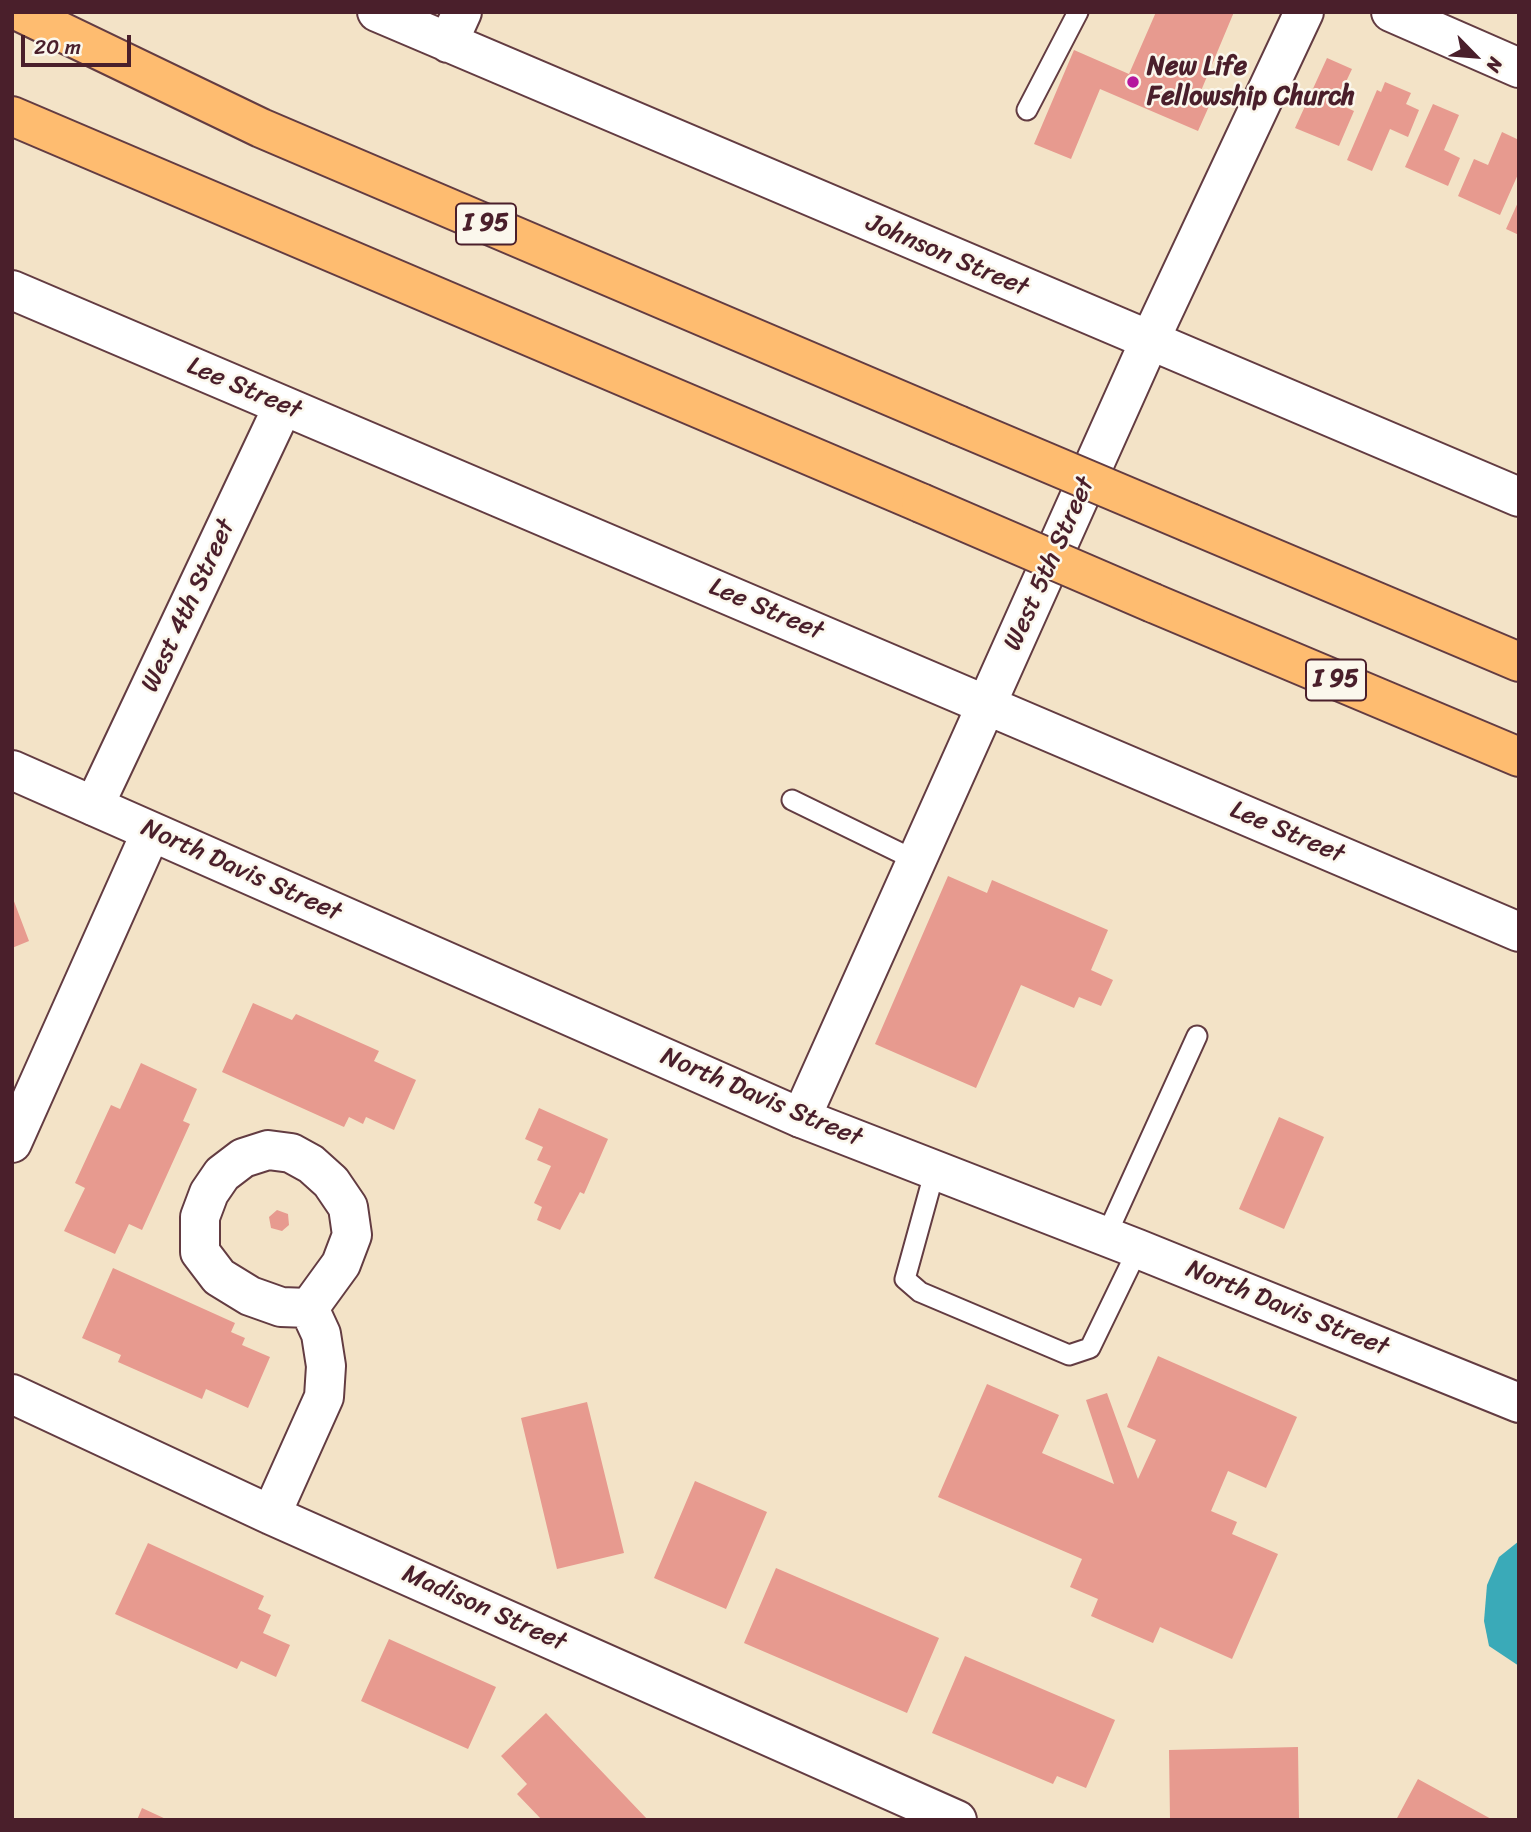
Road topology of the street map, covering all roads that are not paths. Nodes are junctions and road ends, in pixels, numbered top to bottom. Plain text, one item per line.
1 (20, 12) edge
2 (377, 12) edge
3 (1078, 12) edge
4 (1304, 12) edge
5 (1391, 12) edge
6 (455, 27) edge
7 (1519, 68) edge
8 (1027, 110) dead end
9 (12, 116) edge
10 (12, 290) edge
11 (1149, 342) junction
12 (283, 406) junction
13 (1519, 497) edge
14 (1519, 663) edge
15 (988, 704) junction
16 (1519, 757) edge
17 (12, 770) edge
18 (792, 800) dead end
19 (94, 806) junction
20 (151, 832) junction
21 (915, 860) junction
22 (1519, 932) edge
23 (1197, 1036) dead end
24 (801, 1118) junction
25 (12, 1143) edge
26 (935, 1170) junction
27 (1122, 1242) junction
28 (309, 1308) dead end
29 (12, 1394) edge
30 (1517, 1397) edge
31 (271, 1515) junction
32 (957, 1820) edge

1 - 14 highway, I 95, bridge
2 - 6 street, Johnson Street
3 - 8 lane
4 - 11 street, West 5th Street
5 - 7 street
6 - 11 street, Johnson Street
9 - 16 highway, I 95, bridge
10 - 12 street, Lee Street
11 - 13 street, Johnson Street
11 - 15 street, West 5th Street
12 - 15 street, Lee Street
12 - 19 street, West 4th Street
15 - 21 street, West 5th Street
15 - 22 street, Lee Street
17 - 19 street, North Davis Street
18 - 21 lane
19 - 20 street, North Davis Street
20 - 24 street, North Davis Street
20 - 25 street
21 - 24 street, West 5th Street
23 - 27 lane
24 - 26 street, North Davis Street
26 - 27 street, North Davis Street
26 - 27 lane
27 - 30 street, North Davis Street
28 - 31 street
29 - 31 street, Madison Street
31 - 32 street, Madison Street

